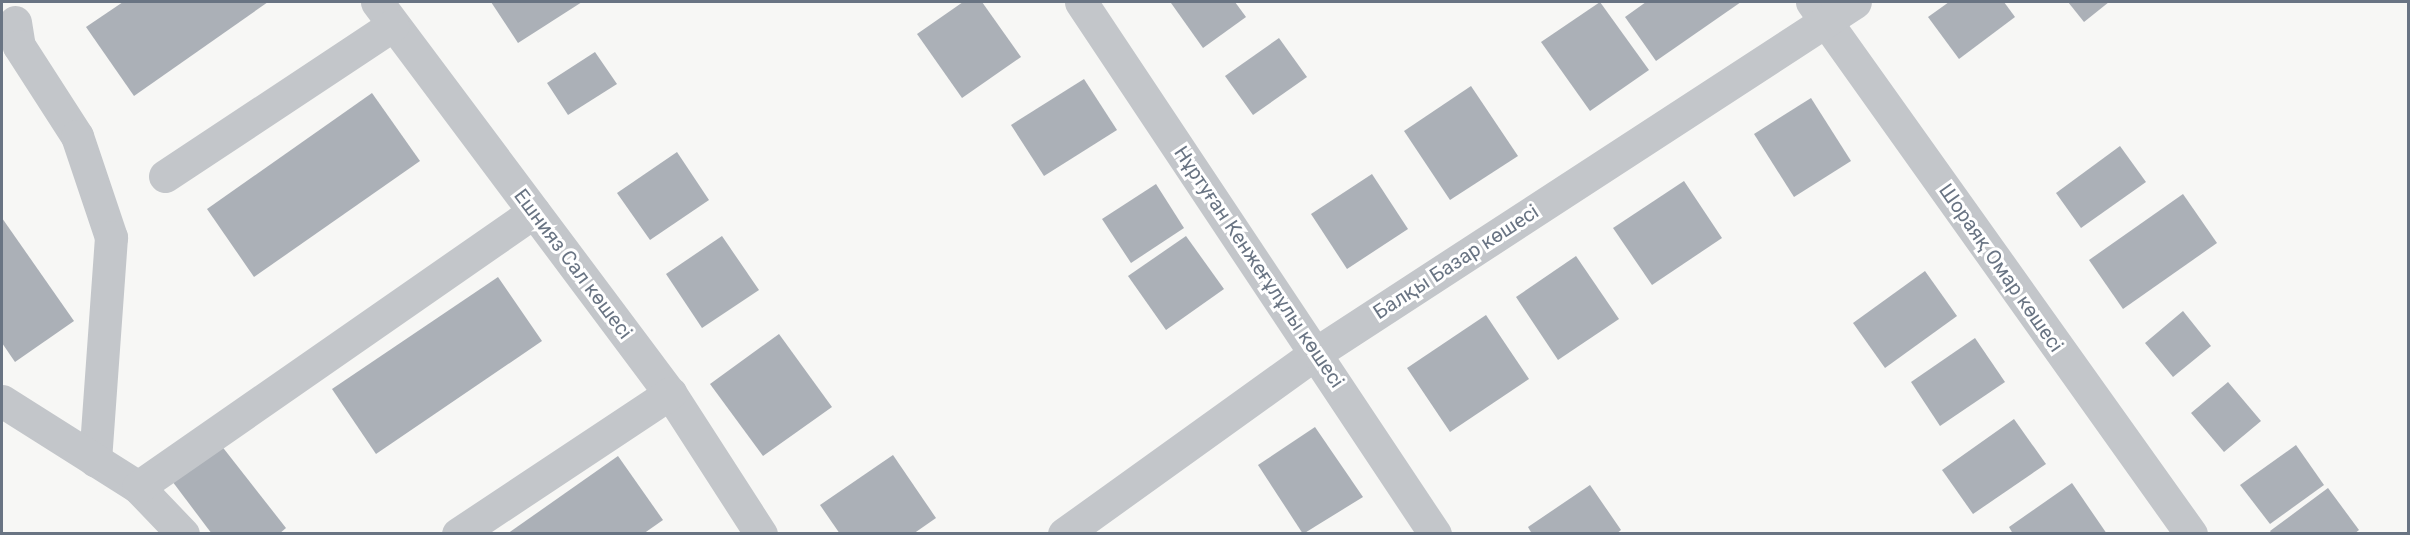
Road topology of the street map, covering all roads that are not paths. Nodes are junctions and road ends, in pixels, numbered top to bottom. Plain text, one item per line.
1 (1081, 2) edge
2 (1855, 2) edge
3 (1819, 11) edge
4 (385, 13) edge
5 (15, 22) dead end
6 (165, 176) dead end
7 (534, 212) junction
8 (1316, 353) junction
9 (670, 393) junction
10 (2, 401) edge
11 (95, 460) junction
12 (138, 487) junction
13 (183, 534) edge
14 (459, 534) edge
15 (761, 534) edge
16 (1065, 534) edge
17 (1435, 534) edge
18 (2191, 534) edge

1 - 8 street, Нұртуған Кенжеғұлұлы көшесі
2 - 3 street, Балқы Базар көшесі
3 - 8 street, Балқы Базар көшесі
3 - 18 street, Шораяқ Омар көшесі
4 - 6 street
4 - 7 street, Ешнияз Сал көшесі
5 - 11 street
7 - 9 street, Ешнияз Сал көшесі
7 - 12 street
8 - 16 street, Балқы Базар көшесі
8 - 17 street, Нұртуған Кенжеғұлұлы көшесі
9 - 14 street
9 - 15 street, Ешнияз Сал көшесі
10 - 11 street
11 - 12 street
12 - 13 street

